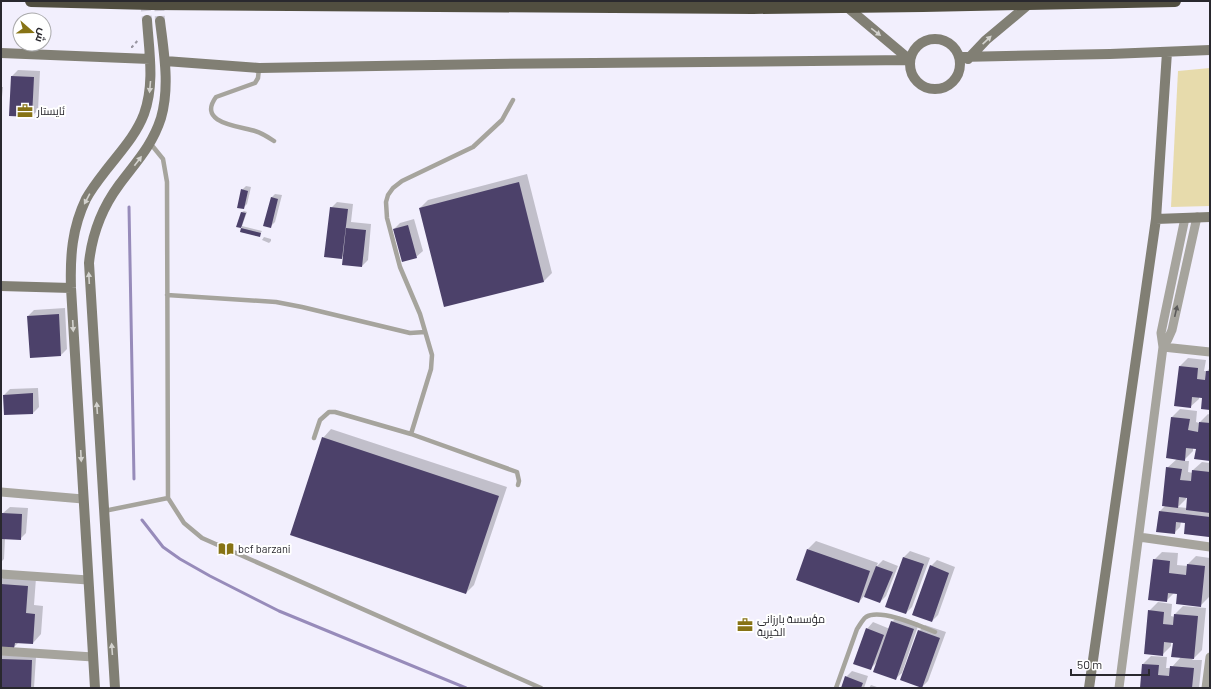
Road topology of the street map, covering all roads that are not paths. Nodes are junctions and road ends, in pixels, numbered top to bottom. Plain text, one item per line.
1 (32, 1) edge
2 (1175, 1) edge
3 (1029, 4) junction
4 (846, 7) junction
5 (146, 20) tunnel mouth
6 (160, 21) tunnel mouth
7 (1210, 50) edge
8 (1167, 52) junction
9 (1, 53) edge
10 (959, 57) junction
11 (970, 57) junction
12 (150, 59) junction
13 (165, 60) junction
14 (910, 60) junction
15 (259, 68) junction
16 (960, 68) junction
17 (513, 100) dead end
18 (274, 141) dead end
19 (150, 143) junction
20 (1197, 217) junction
21 (1210, 217) edge
22 (1185, 218) junction
23 (1156, 219) junction
24 (1180, 243) junction
25 (1191, 244) junction
26 (1, 286) edge
27 (70, 288) junction
28 (167, 295) junction
29 (425, 332) junction
30 (1162, 347) junction
31 (1210, 352) edge
32 (411, 434) junction
33 (314, 438) dead end
34 (518, 485) dead end
35 (1, 492) edge
36 (83, 498) junction
37 (168, 498) junction
38 (104, 512) junction
39 (1139, 537) junction
40 (1210, 547) edge
41 (1, 574) edge
42 (88, 580) junction
43 (935, 632) dead end
44 (1, 651) edge
45 (93, 657) junction
46 (1210, 657) edge
47 (95, 688) edge
48 (115, 688) edge
49 (541, 688) edge
50 (836, 688) edge
51 (1089, 688) edge
52 (1119, 688) edge
53 (1206, 688) edge

1 - 4 highway
2 - 3 highway
3 - 4 highway
11 -> 3 street
4 -> 14 street
5 - 12 street
6 - 13 street
7 - 8 street
8 - 11 street
8 - 23 street
9 - 12 street
10 - 11 street
10 - 14 street
10 - 16 street
11 - 16 street
12 -> 27 street
13 - 15 street
13 - 19 street
14 - 15 street
14 - 16 street
15 - 18 lane
17 - 29 lane
19 - 28 lane
38 -> 19 street
20 - 21 street
20 - 22 street
20 - 25 street
22 - 23 street
22 - 24 street
23 - 51 street
24 - 25 street
24 - 30 street
30 -> 25 street
26 - 27 street
27 -> 36 street
28 - 29 lane
28 - 37 lane
29 - 32 lane
30 - 31 street
30 - 39 street
32 - 33 lane
32 - 34 lane
35 - 36 street
36 - 42 street
37 - 38 lane
37 - 49 lane
48 -> 38 street
39 - 40 street
39 - 52 street
41 - 42 street
42 - 45 street
43 - 50 lane
44 - 45 street
45 - 47 street
46 - 53 street

